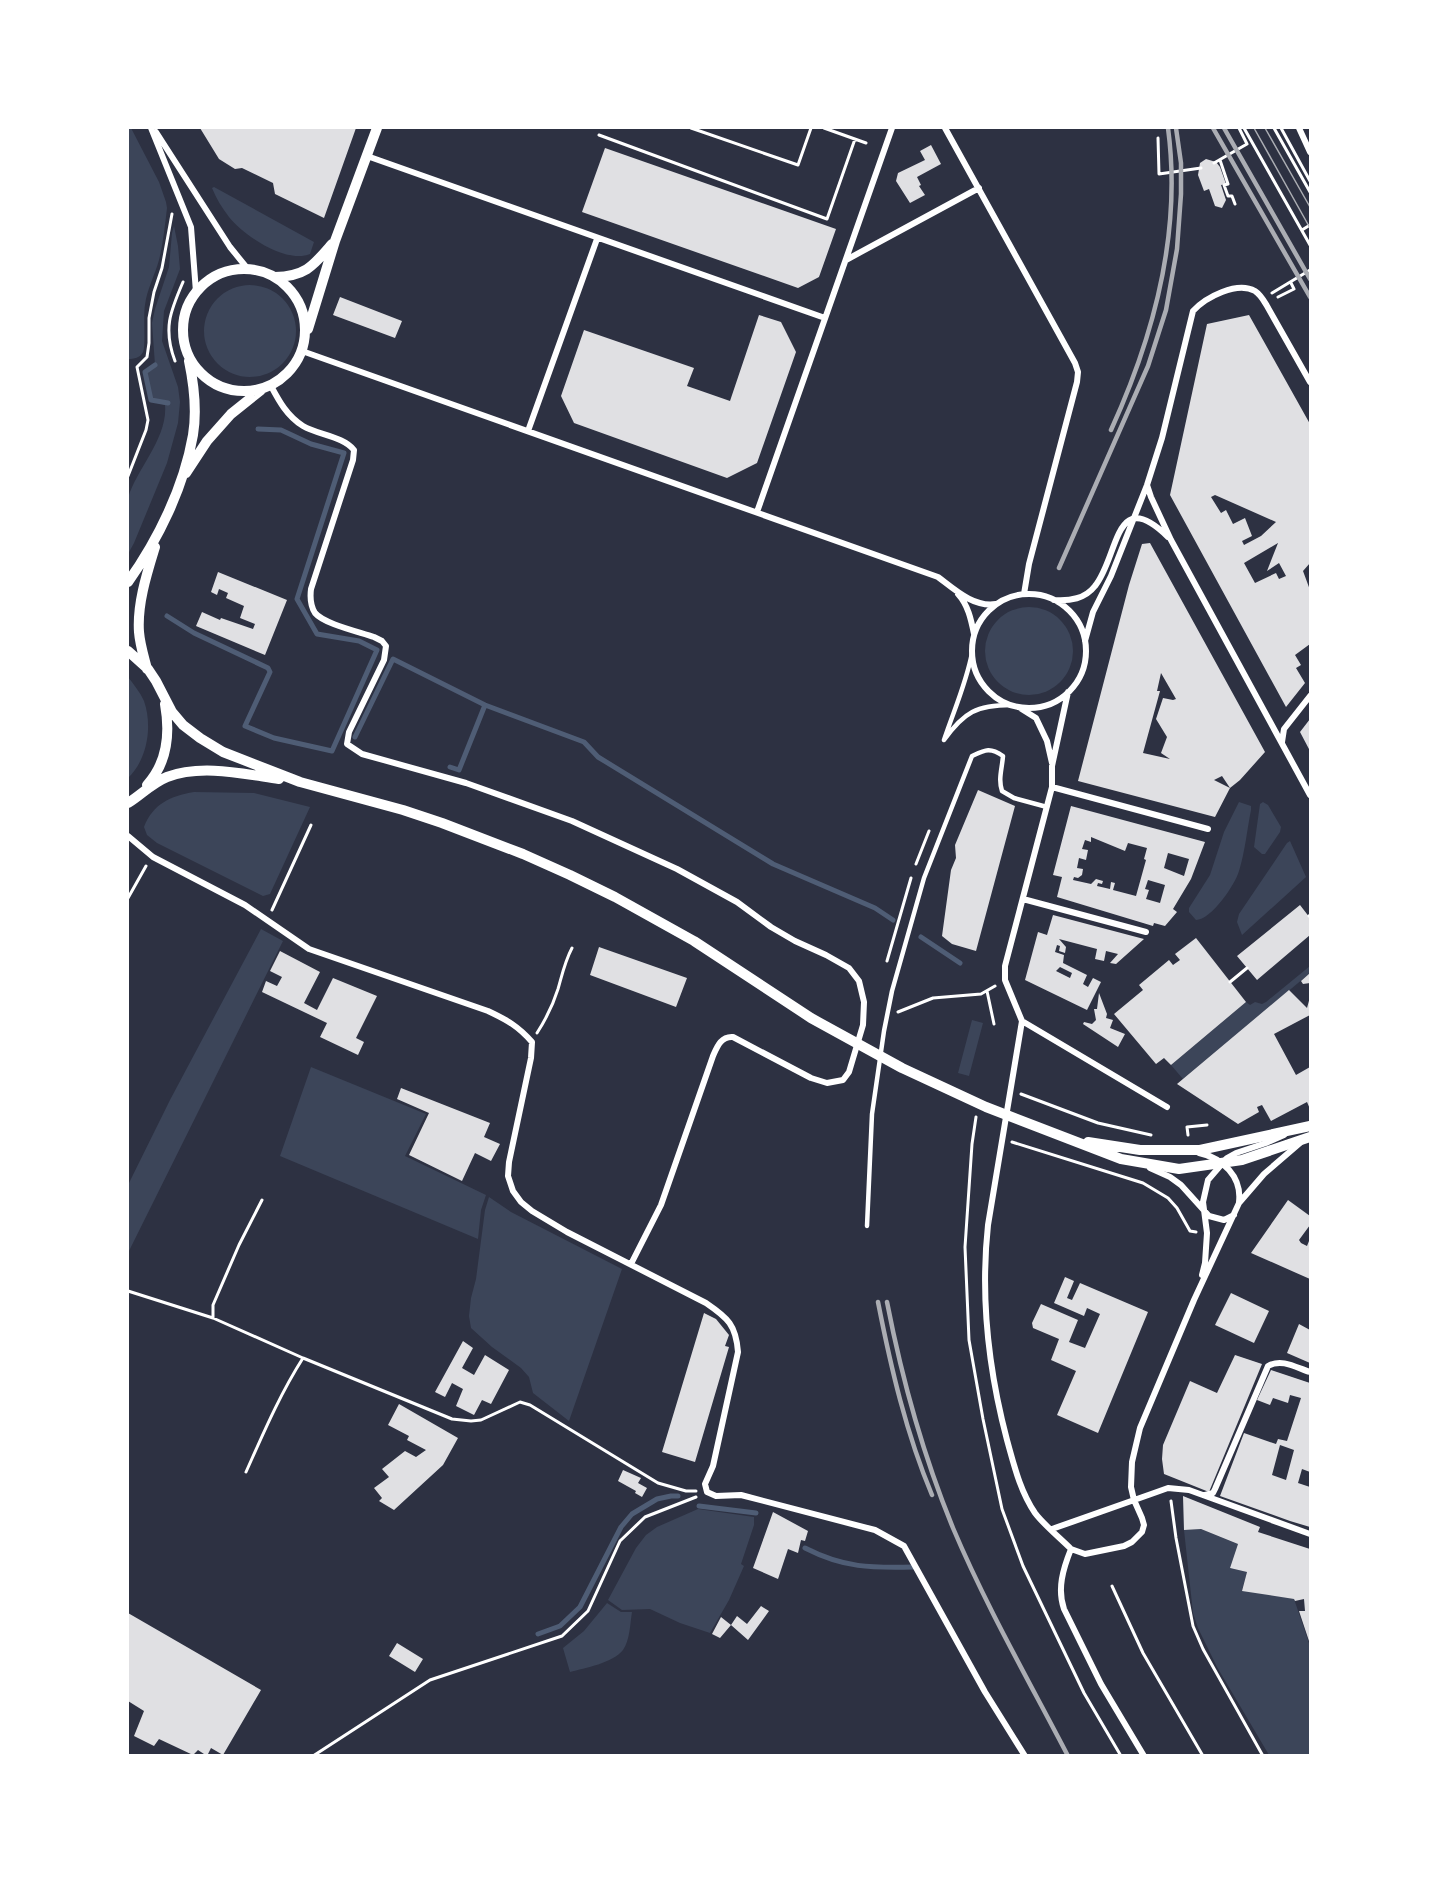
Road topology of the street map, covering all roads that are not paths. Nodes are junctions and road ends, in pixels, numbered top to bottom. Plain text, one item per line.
1 (153, 128) edge
2 (377, 128) edge
3 (892, 128) edge
4 (945, 128) edge
5 (1299, 128) edge
6 (1311, 152) edge
7 (367, 156) junction
8 (979, 188) junction
9 (597, 238) junction
10 (334, 241) junction
11 (846, 260) junction
12 (247, 268) junction
13 (275, 277) junction
14 (196, 292) junction
15 (825, 318) junction
16 (306, 335) junction
17 (302, 351) junction
18 (186, 352) junction
19 (1311, 382) edge
20 (266, 388) junction
21 (528, 431) junction
22 (180, 484) junction
23 (1147, 485) junction
24 (757, 512) junction
25 (1134, 519) junction
26 (164, 520) junction
27 (1171, 540) junction
28 (128, 582) edge
29 (949, 585) junction
30 (1024, 594) junction
31 (1054, 600) junction
32 (996, 604) junction
33 (974, 635) junction
34 (1085, 640) junction
35 (128, 651) edge
36 (972, 653) junction
37 (148, 669) junction
38 (1068, 692) junction
39 (1311, 696) edge
40 (164, 698) junction
41 (1014, 706) junction
42 (1282, 742) junction
43 (1052, 766) junction
44 (300, 782) junction
45 (1052, 787) junction
46 (1311, 795) edge
47 (131, 801) edge
48 (1047, 807) junction
49 (1208, 829) dead end
50 (128, 836) edge
51 (1023, 899) junction
52 (1146, 932) dead end
53 (1022, 1021) junction
54 (1167, 1107) dead end
55 (1295, 1129) junction
56 (1309, 1132) edge
57 (1053, 1133) junction
58 (1181, 1151) junction
59 (1121, 1159) junction
60 (1221, 1164) junction
61 (1239, 1203) junction
62 (1202, 1209) junction
63 (1234, 1214) junction
64 (867, 1226) dead end
65 (631, 1264) junction
66 (1197, 1293) junction
67 (1311, 1372) edge
68 (1204, 1495) junction
69 (1134, 1500) junction
70 (1052, 1529) junction
71 (1311, 1534) edge
72 (1071, 1549) junction
73 (1025, 1755) edge
74 (1144, 1755) edge

1 - 12 street
1 - 14 street
2 - 7 street
3 - 11 street
4 - 8 street
5 - 6 street
7 - 9 street
7 - 10 street
8 - 11 street
8 - 30 street
9 - 15 street
9 - 21 street
10 - 13 street
10 - 16 street
11 - 15 street
12 - 13 street
12 - 14 street
13 - 16 street
14 - 18 street
15 - 24 street
16 - 17 street
17 - 20 street
17 - 21 street
18 - 20 street
18 - 22 street
19 - 23 street
20 - 22 street
20 - 65 street
21 - 24 street
22 - 26 street
23 - 25 street
23 - 27 street
24 - 29 street
25 - 27 street
25 - 31 street
25 - 34 street
26 - 28 street
26 - 37 street
27 - 42 street
29 - 32 street
29 - 33 street
30 - 31 street
30 - 32 street
31 - 34 street
32 - 33 street
33 - 36 street
34 - 38 street
35 - 37 street
36 - 41 street
36 - 41 lane
37 - 40 street
38 - 41 street
38 - 43 street
39 - 42 street
40 - 44 street
40 - 47 street
41 - 43 street
42 - 46 street
43 - 45 street
44 - 47 street
44 - 57 street
45 - 48 street
45 - 49 street
48 - 51 street
48 - 64 lane
50 - 65 street
51 - 52 street
51 - 53 street
53 - 54 street
53 - 70 street
55 - 56 street
55 - 58 street
55 - 60 street
56 - 60 street
56 - 61 street
57 - 58 street
57 - 59 street
58 - 60 street
59 - 60 street
59 - 62 street
60 - 61 street
60 - 62 street
61 - 63 street
62 - 63 street
62 - 66 street
63 - 66 street
65 - 73 street
66 - 69 street
67 - 68 street
68 - 69 street
68 - 71 street
69 - 70 street
69 - 72 street
70 - 72 street
72 - 74 street

